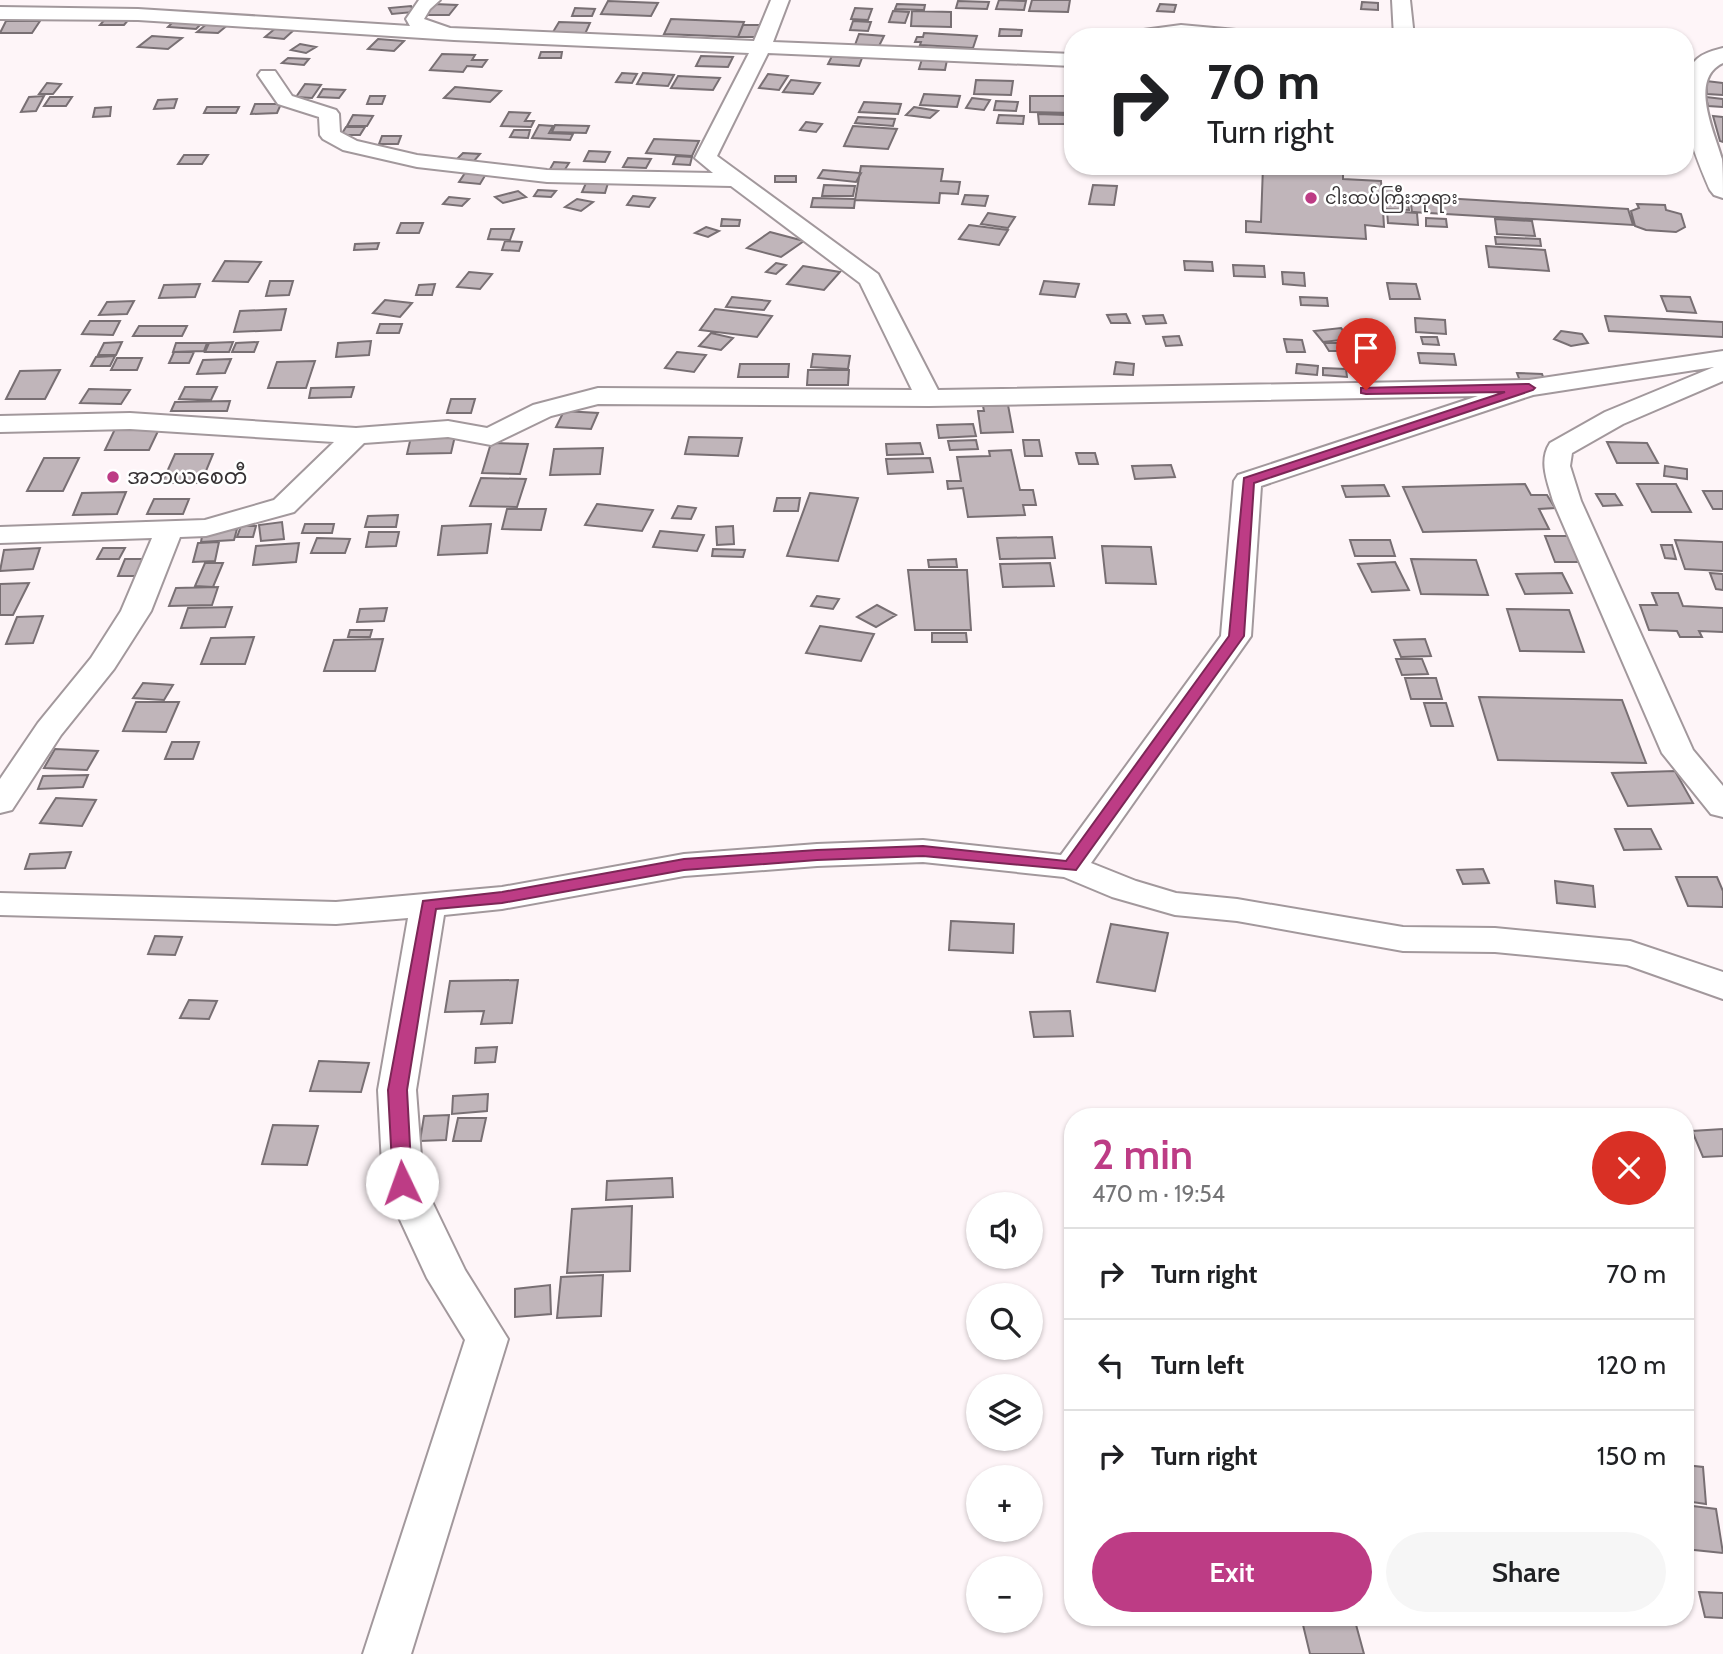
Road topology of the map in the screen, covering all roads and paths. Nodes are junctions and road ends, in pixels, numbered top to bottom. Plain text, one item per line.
1 (431, 0) edge
2 (780, 0) edge
3 (1401, 0) edge
4 (0, 13) edge
5 (1403, 28) edge
6 (444, 33) junction
7 (762, 46) junction
8 (1723, 55) edge
9 (1064, 60) edge
10 (268, 75) dead end
11 (1694, 81) edge
12 (1694, 110) edge
13 (735, 180) junction
14 (1723, 190) edge
15 (1723, 358) edge
16 (1723, 372) edge
17 (1529, 388) junction
18 (929, 398) junction
19 (0, 424) edge
20 (356, 436) junction
21 (169, 530) junction
22 (0, 535) edge
23 (0, 803) edge
24 (1723, 807) edge
25 (1070, 867) junction
26 (0, 904) edge
27 (428, 905) junction
28 (1723, 987) edge
29 (387, 1654) edge

1 - 6 street
2 - 7 street
3 - 5 street
4 - 6 street
6 - 7 street
7 - 9 street
7 - 13 street
8 - 11 street
10 - 13 street
12 - 14 street
13 - 18 street
15 - 17 street
16 - 24 street
17 - 18 street
17 - 25 street
18 - 20 street
19 - 20 street
20 - 21 street
21 - 22 street
21 - 23 street
25 - 27 street
25 - 28 street
26 - 27 street
27 - 29 street

